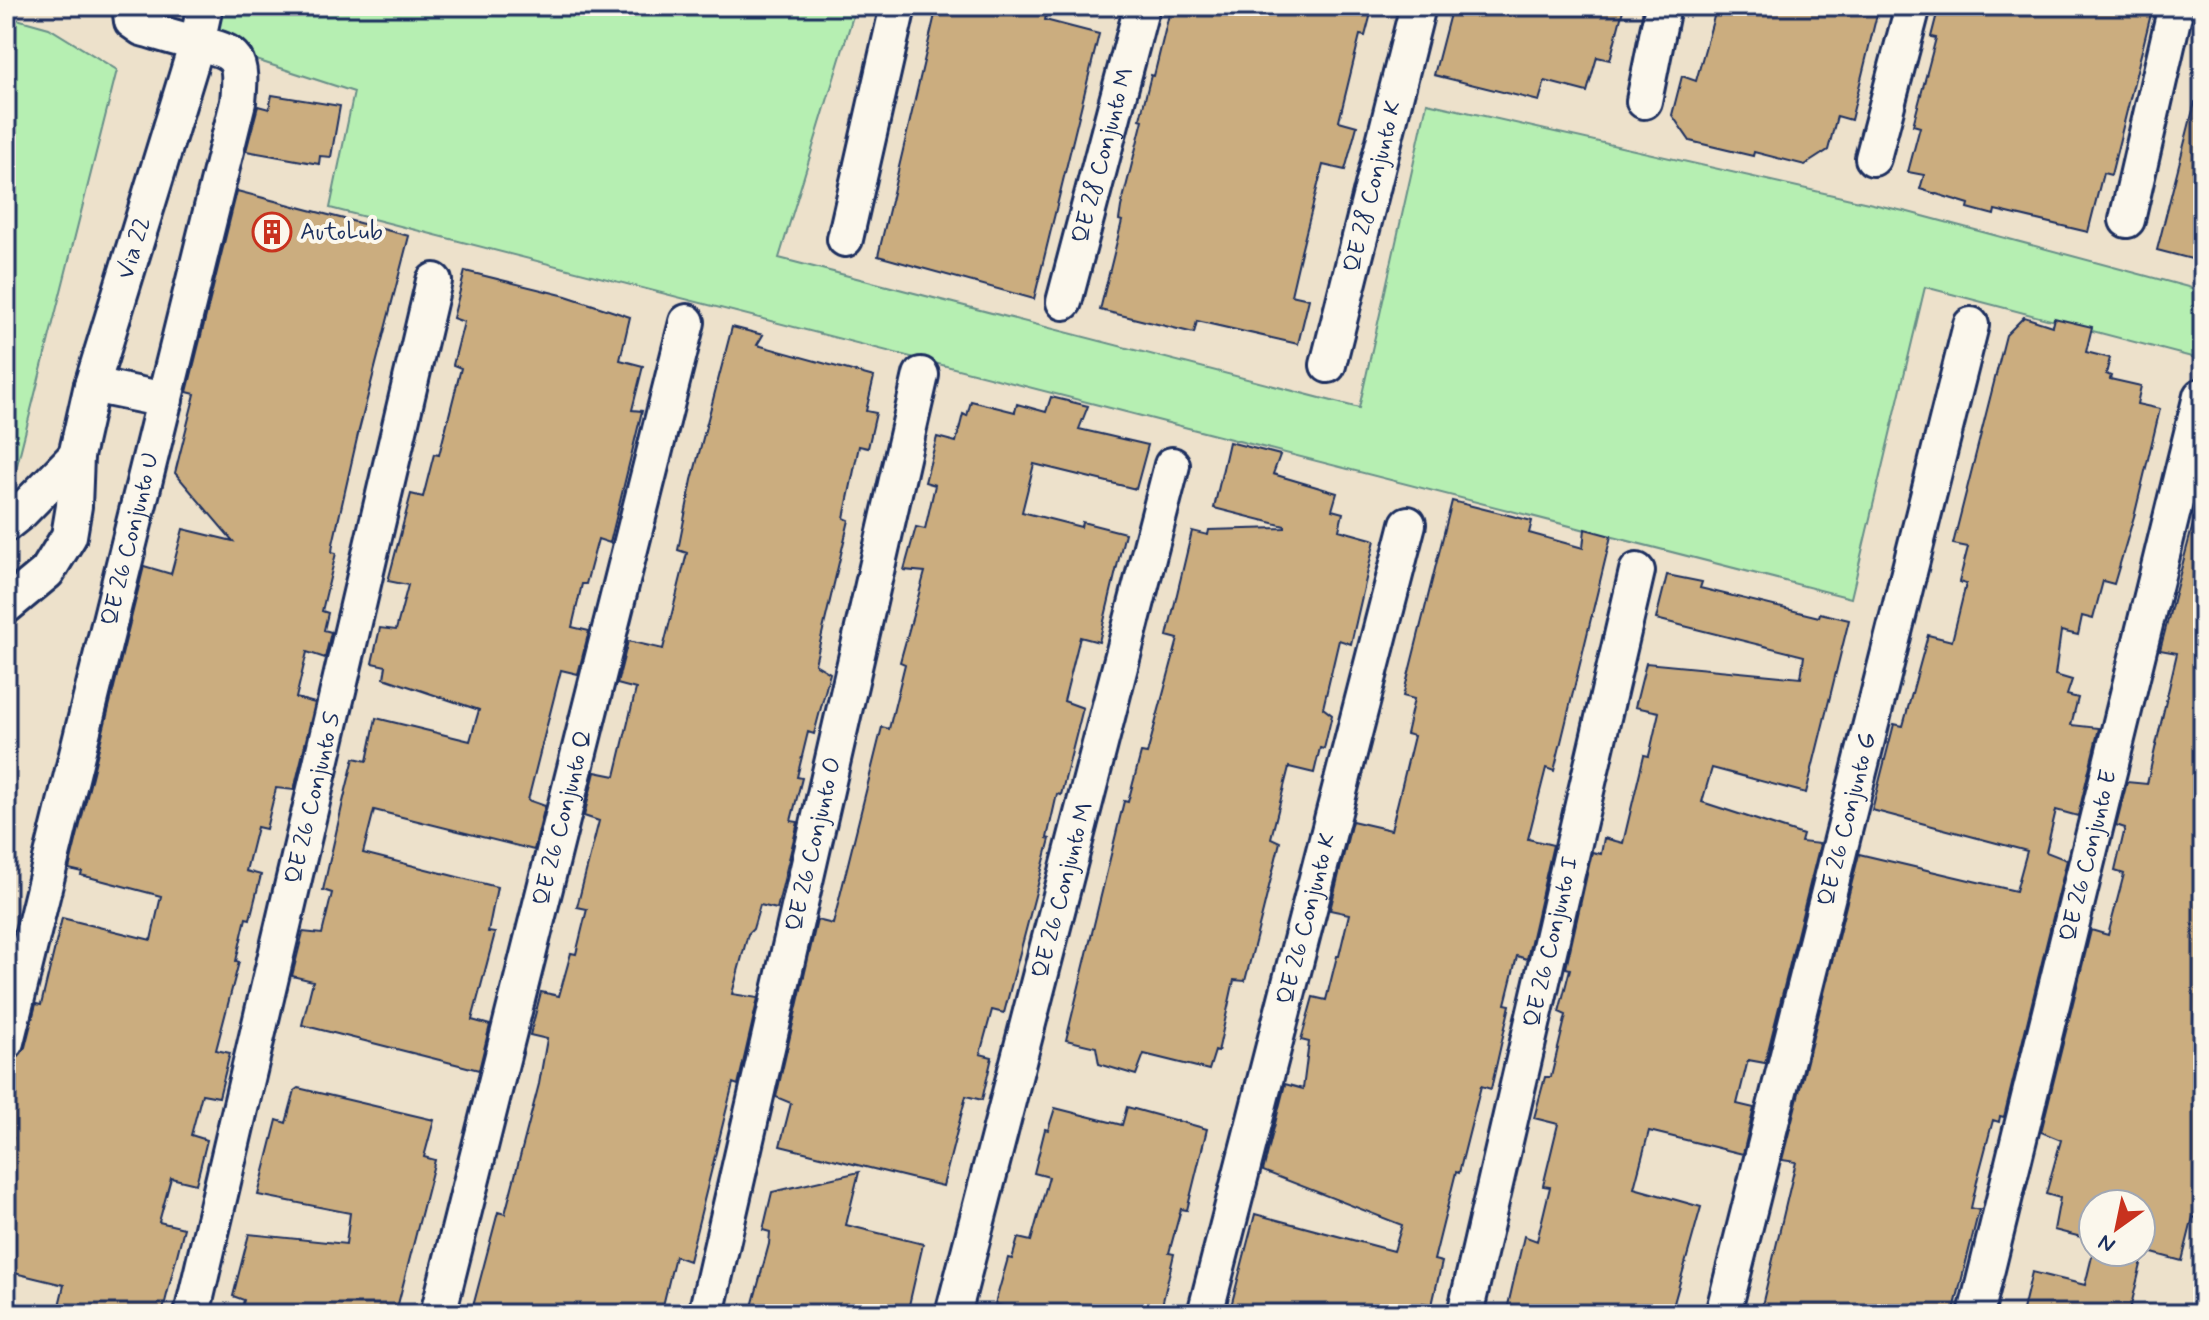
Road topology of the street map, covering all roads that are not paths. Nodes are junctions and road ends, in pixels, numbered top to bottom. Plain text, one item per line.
1 (130, 6) edge
2 (205, 6) edge
3 (898, 6) edge
4 (1142, 6) edge
5 (1418, 6) edge
6 (1663, 6) edge
7 (1913, 6) edge
8 (2176, 6) edge
9 (206, 44) junction
10 (1644, 101) dead end
11 (1873, 158) dead end
12 (2127, 220) dead end
13 (845, 239) dead end
14 (434, 281) dead end
15 (1064, 302) dead end
16 (687, 322) dead end
17 (1971, 325) dead end
18 (1328, 365) dead end
19 (921, 375) dead end
20 (92, 385) junction
21 (2201, 396) dead end
22 (165, 400) junction
23 (76, 456) junction
24 (1172, 465) dead end
25 (6, 524) edge
26 (1408, 524) dead end
27 (1637, 571) dead end
28 (6, 606) edge
29 (6, 1042) edge
30 (192, 1314) edge
31 (438, 1314) edge
32 (706, 1314) edge
33 (953, 1314) edge
34 (1205, 1314) edge
35 (1465, 1314) edge
36 (1723, 1314) edge
37 (1976, 1314) edge

1 - 9 street
2 - 9 street, Via 22
3 - 13 street
4 - 15 street, QE 28 Conjunto M
5 - 18 street, QE 28 Conjunto K
6 - 10 street
7 - 11 street
8 - 12 street
9 - 20 street, Via 22
9 - 22 street, QE 26 Conjunto U
14 - 30 street, QE 26 Conjunto S
16 - 31 street, QE 26 Conjunto Q
17 - 36 street, QE 26 Conjunto G
19 - 32 street, QE 26 Conjunto O
20 - 22 street
20 - 23 street, Via 22
21 - 37 street, QE 26 Conjunto E
22 - 29 street, QE 26 Conjunto U
23 - 25 street
23 - 28 street, Via 22
24 - 33 street, QE 26 Conjunto M
26 - 34 street, QE 26 Conjunto K
27 - 35 street, QE 26 Conjunto I

